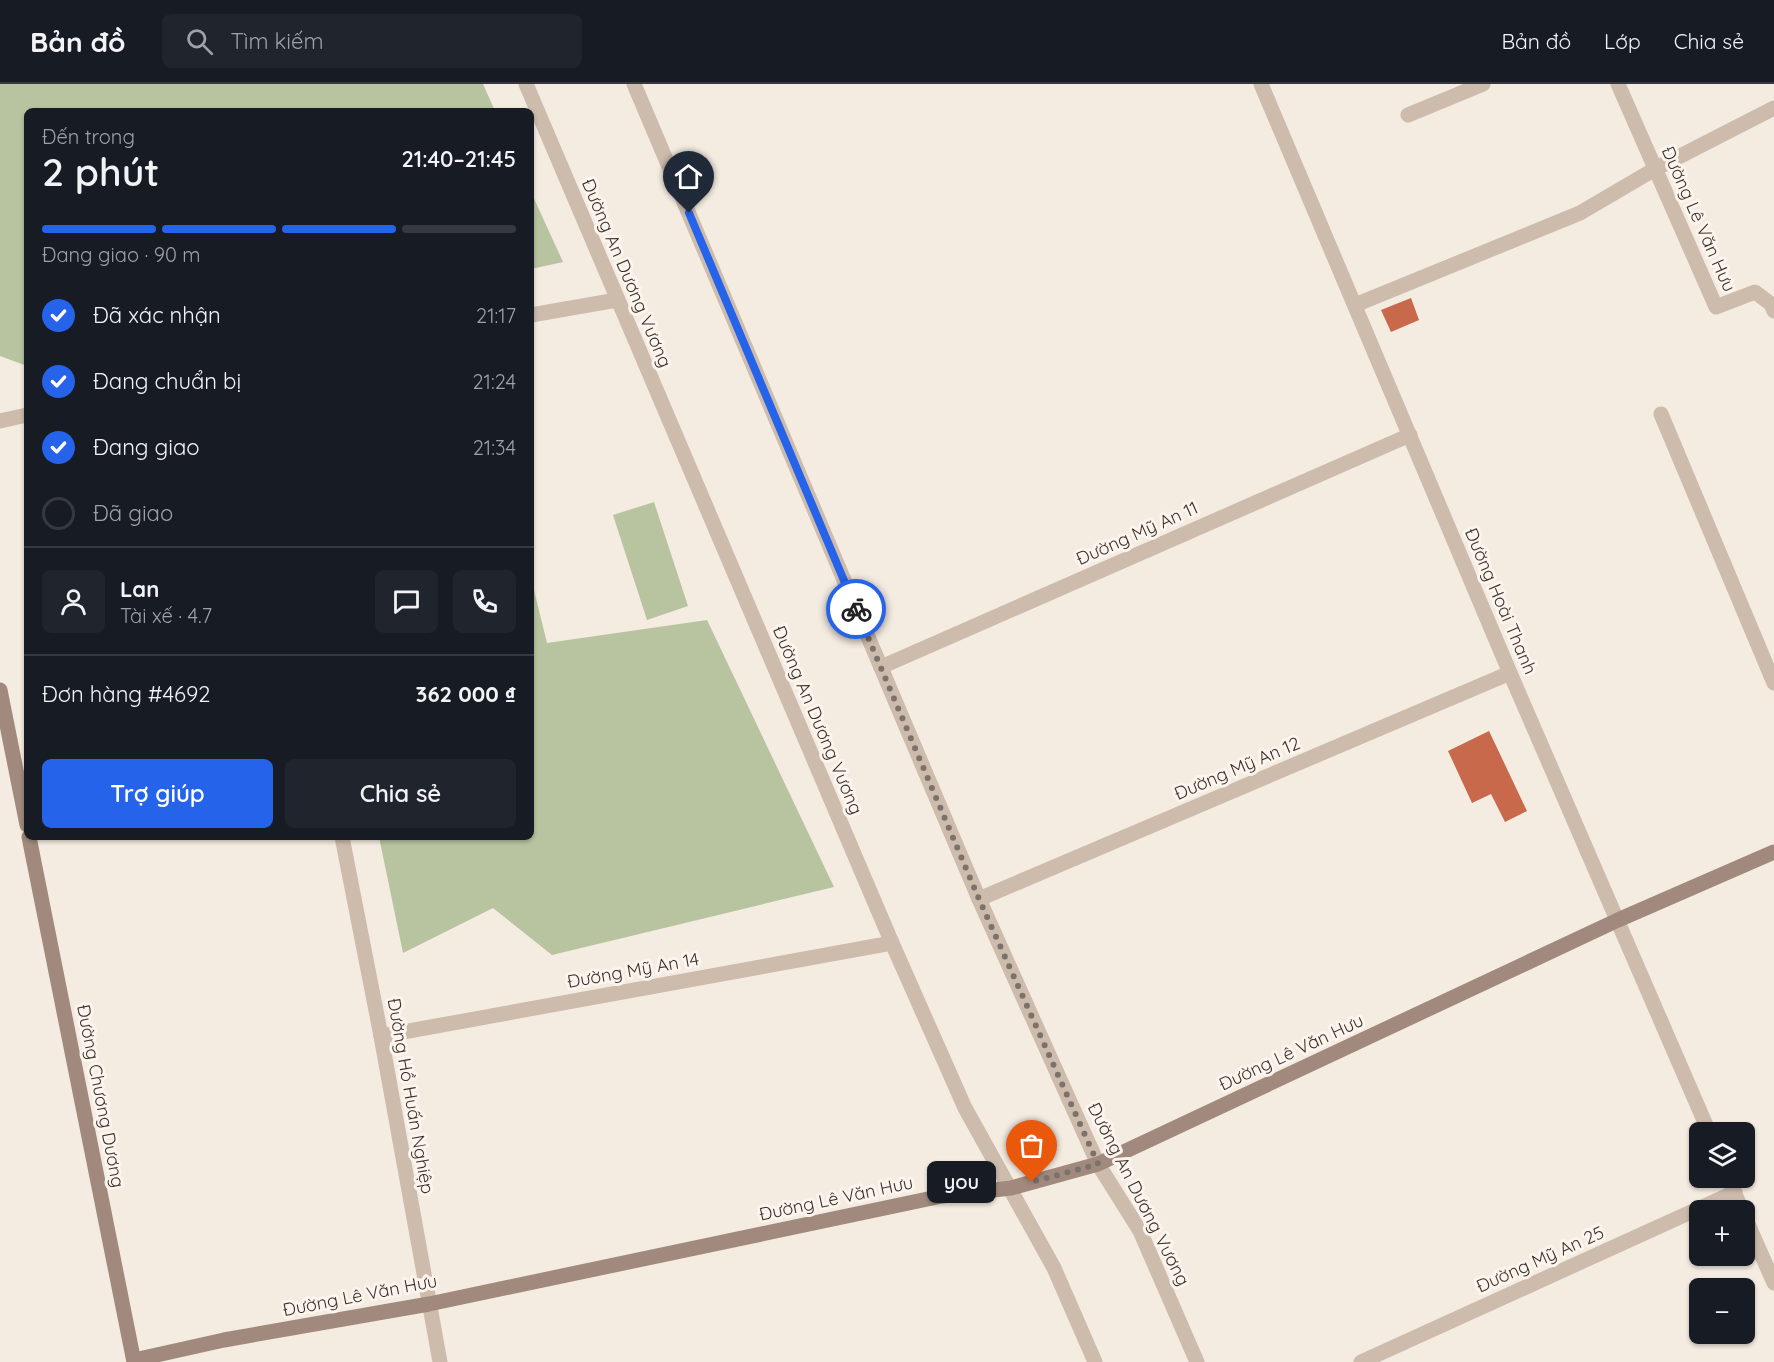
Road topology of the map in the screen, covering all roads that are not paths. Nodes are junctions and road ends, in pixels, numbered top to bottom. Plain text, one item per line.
1 (526, 84) edge
2 (634, 84) edge
3 (1261, 84) edge
4 (1483, 84) edge
5 (1618, 84) edge
6 (1774, 108) edge
7 (1408, 116) dead end
8 (1655, 169) junction
9 (617, 300) junction
10 (1355, 305) junction
11 (1774, 311) edge
12 (534, 314) edge
13 (1661, 414) dead end
14 (24, 417) edge
15 (0, 421) edge
16 (1410, 435) junction
17 (881, 667) junction
18 (1510, 673) junction
19 (1774, 683) edge
20 (0, 690) edge
21 (24, 810) edge
22 (30, 840) edge
23 (343, 840) edge
24 (1774, 852) edge
25 (979, 899) junction
26 (1618, 920) junction
27 (892, 942) junction
28 (381, 1036) junction
29 (1705, 1122) edge
30 (1098, 1164) junction
31 (1011, 1188) junction
32 (1733, 1188) edge
33 (1735, 1192) junction
34 (1739, 1200) edge
35 (1755, 1240) edge
36 (1774, 1283) edge
37 (429, 1304) junction
38 (134, 1361) edge
39 (440, 1362) edge
40 (1095, 1362) edge
41 (1197, 1362) edge
42 (1361, 1362) edge

1 - 9 street, Đường An Dương Vương
2 - 17 street, Đường An Dương Vương
3 - 10 street, Đường Hoài Thanh
4 - 7 street
5 - 8 street, Đường Lê Văn Hưu
6 - 8 street
8 - 10 street
8 - 11 street, Đường Lê Văn Hưu
9 - 12 street
9 - 27 street, Đường An Dương Vương
10 - 16 street, Đường Hoài Thanh
13 - 19 street
14 - 15 street
16 - 17 street, Đường Mỹ An 11
16 - 18 street, Đường Hoài Thanh
17 - 25 street, Đường An Dương Vương
18 - 25 street, Đường Mỹ An 12
18 - 26 street, Đường Hoài Thanh
20 - 21 street
22 - 38 street, Đường Chương Dương
23 - 28 street, Đường Hồ Huấn Nghiệp
24 - 26 street, Đường Lê Văn Hưu
25 - 30 street, Đường An Dương Vương
26 - 29 street, Đường Hoài Thanh
26 - 30 street, Đường Lê Văn Hưu
27 - 28 street, Đường Mỹ An 14
27 - 31 street, Đường An Dương Vương
28 - 37 street, Đường Hồ Huấn Nghiệp
30 - 31 street, Đường Lê Văn Hưu
30 - 41 street, Đường An Dương Vương
31 - 37 street, Đường Lê Văn Hưu
31 - 40 street, Đường An Dương Vương
32 - 33 street
33 - 34 street
33 - 42 street, Đường Mỹ An 25
35 - 36 street
37 - 38 street, Đường Lê Văn Hưu
37 - 39 street, Đường Hồ Huấn Nghiệp

